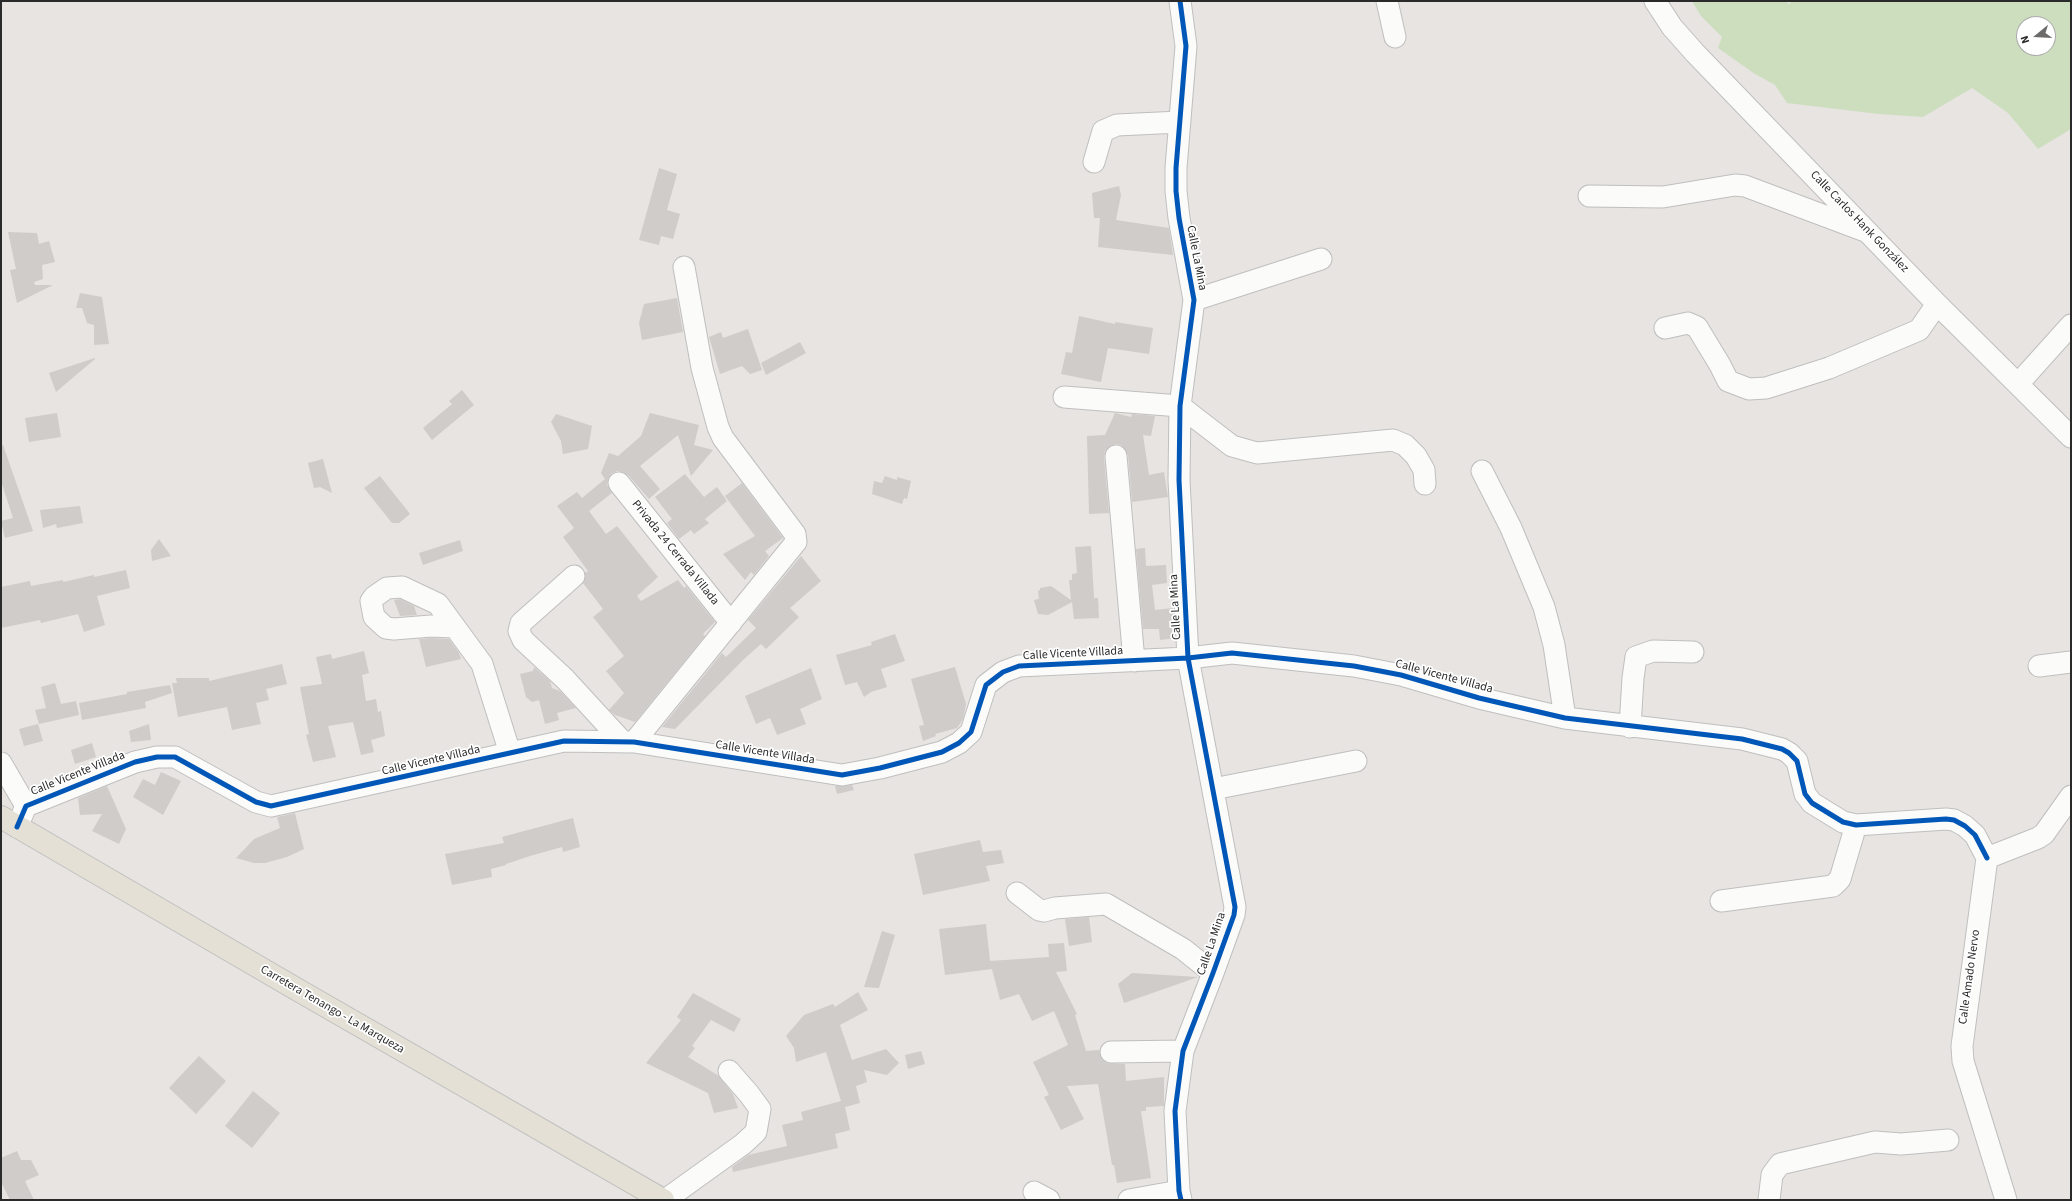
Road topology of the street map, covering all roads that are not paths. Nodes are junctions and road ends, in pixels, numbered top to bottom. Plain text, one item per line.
1 (1180, 1) edge
2 (1387, 1) edge
3 (1655, 1) edge
4 (1395, 36) dead end
5 (1180, 122) junction
6 (1094, 162) dead end
7 (1589, 196) dead end
8 (1871, 233) junction
9 (1321, 259) dead end
10 (684, 266) dead end
11 (1194, 300) junction
12 (1937, 304) junction
13 (2071, 325) edge
14 (1665, 328) dead end
15 (2018, 384) junction
16 (1064, 397) dead end
17 (1180, 406) junction
18 (2071, 437) edge
19 (1116, 456) dead end
20 (1482, 471) dead end
21 (619, 483) dead end
22 (1425, 484) dead end
23 (574, 576) dead end
24 (731, 623) junction
25 (454, 627) dead end
26 (1693, 652) dead end
27 (1188, 658) junction
28 (1134, 661) junction
29 (2071, 662) edge
30 (2039, 666) dead end
31 (1565, 718) junction
32 (1630, 727) junction
33 (628, 742) junction
34 (510, 753) junction
35 (1356, 761) dead end
36 (1, 763) edge
37 (1213, 789) junction
38 (2071, 796) edge
39 (26, 806) junction
40 (9, 822) edge
41 (1856, 825) junction
42 (1987, 858) junction
43 (1016, 893) dead end
44 (1721, 901) dead end
45 (1213, 973) junction
46 (1183, 1051) junction
47 (1111, 1052) dead end
48 (729, 1071) dead end
49 (1948, 1140) dead end
50 (1180, 1196) edge
51 (664, 1200) edge
52 (1129, 1200) edge
53 (1769, 1200) edge
54 (2006, 1200) edge

1 - 5 street, Calle La Mina
2 - 4 street
3 - 8 street, Calle Carlos Hank González
5 - 6 street
5 - 11 street, Calle La Mina
7 - 8 street
8 - 12 street, Calle Carlos Hank González
9 - 11 street
10 - 24 street
11 - 17 street, Calle La Mina
12 - 14 street
12 - 15 street, Calle Carlos Hank González
13 - 15 street
15 - 18 street, Calle Carlos Hank González
16 - 17 street
17 - 22 street
17 - 27 street, Calle La Mina
19 - 28 street
20 - 31 street
21 - 24 street, Privada 24 Cerrada Villada
23 - 33 street
24 - 33 street
25 - 34 street
26 - 32 street
27 - 28 street, Calle Vicente Villada
27 - 31 street, Calle Vicente Villada
27 - 37 street, Calle La Mina
28 - 33 street, Calle Vicente Villada
29 - 30 street
31 - 32 street, Calle Vicente Villada
32 - 41 street, Calle Vicente Villada
33 - 34 street, Calle Vicente Villada
34 - 39 street, Calle Vicente Villada
35 - 37 street
36 - 39 street
37 - 45 street, Calle La Mina
38 - 42 street
39 - 40 street, Calle Vicente Villada
40 - 51 main road, Carretera Tenango - La Marqueza
41 - 42 street, Calle Vicente Villada
41 - 44 street
42 - 54 street, Calle Amado Nervo
43 - 45 street
45 - 46 street, Calle La Mina
46 - 47 street
46 - 50 street, Calle La Mina
48 - 51 street
49 - 53 street
50 - 52 street

